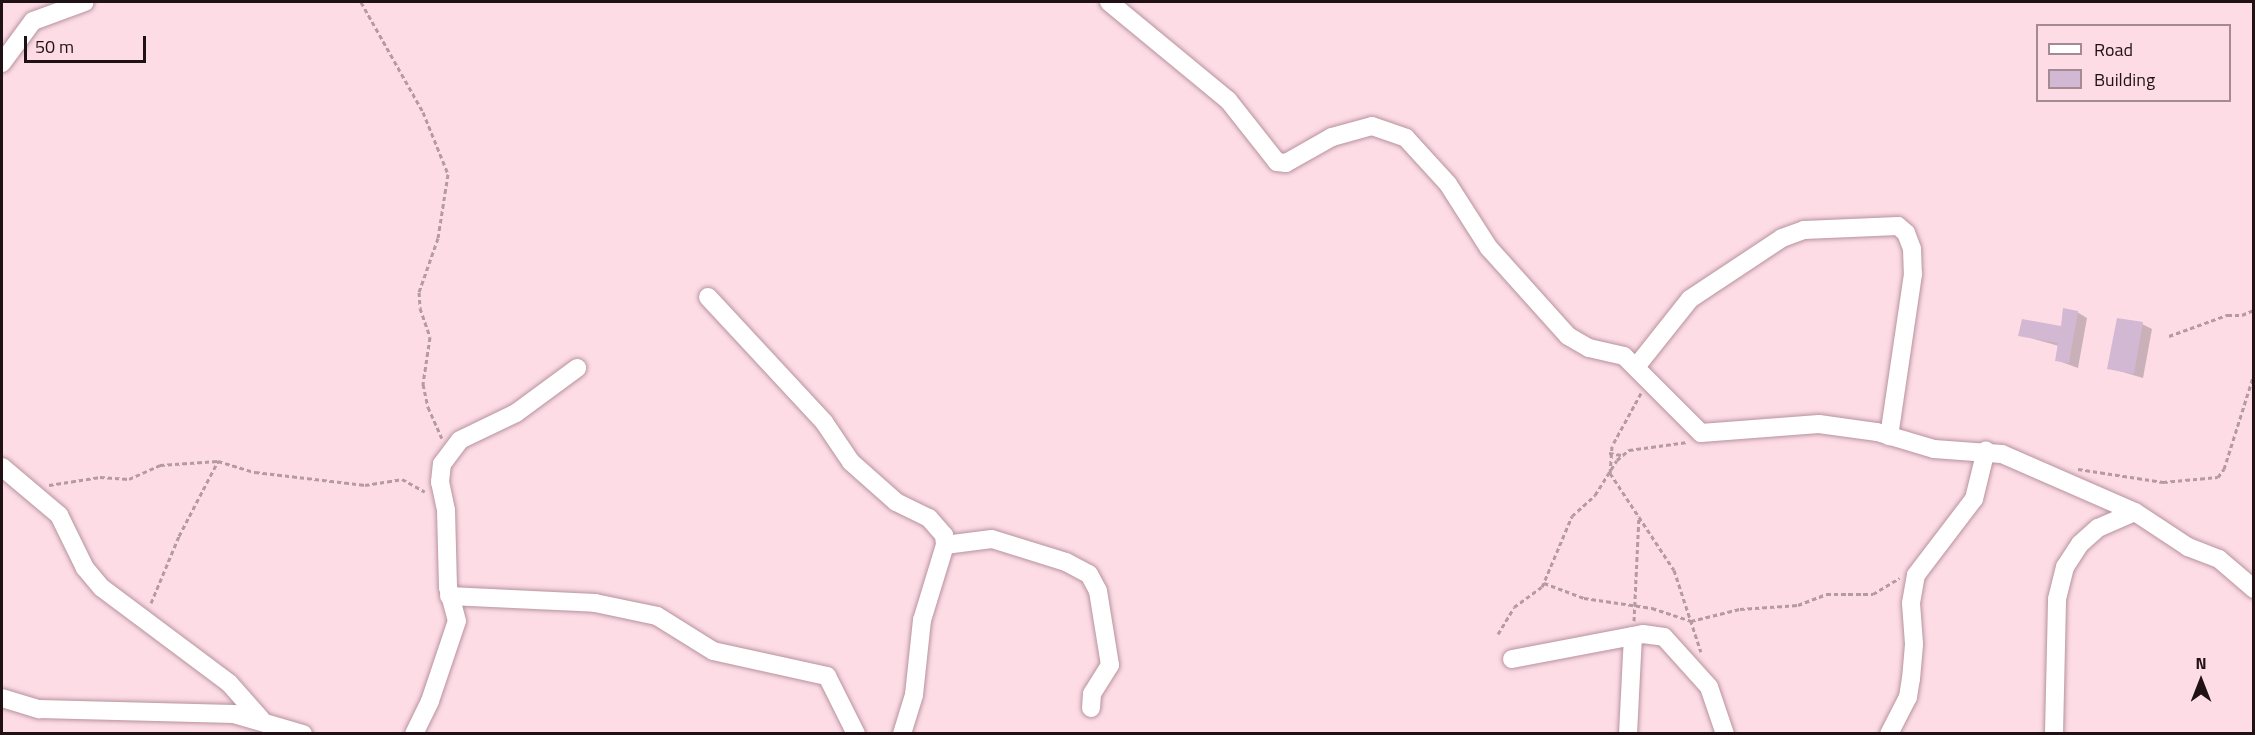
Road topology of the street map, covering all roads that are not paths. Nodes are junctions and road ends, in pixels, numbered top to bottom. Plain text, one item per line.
1 (85, 2) edge
2 (1109, 2) edge
3 (2, 63) edge
4 (708, 297) dead end
5 (1636, 367) junction
6 (577, 368) dead end
7 (1889, 436) junction
8 (1986, 450) junction
9 (2, 467) edge
10 (2135, 512) junction
11 (945, 544) junction
12 (2253, 589) edge
13 (449, 596) junction
14 (1634, 636) junction
15 (1512, 659) dead end
16 (2, 698) edge
17 (1091, 708) dead end
18 (261, 719) junction
19 (303, 734) edge
20 (414, 734) edge
21 (856, 734) edge
22 (902, 734) edge
23 (1628, 734) edge
24 (1725, 734) edge
25 (1889, 734) edge
26 (2054, 734) edge

1 - 3 street
2 - 5 street
4 - 11 street
5 - 7 street
5 - 7 street
6 - 13 street
7 - 8 street
8 - 10 street
8 - 25 street
9 - 18 street
10 - 12 street
10 - 26 street
11 - 17 street
11 - 22 street
13 - 20 street
13 - 21 street
14 - 15 street
14 - 23 street
14 - 24 street
16 - 18 street
18 - 19 street

